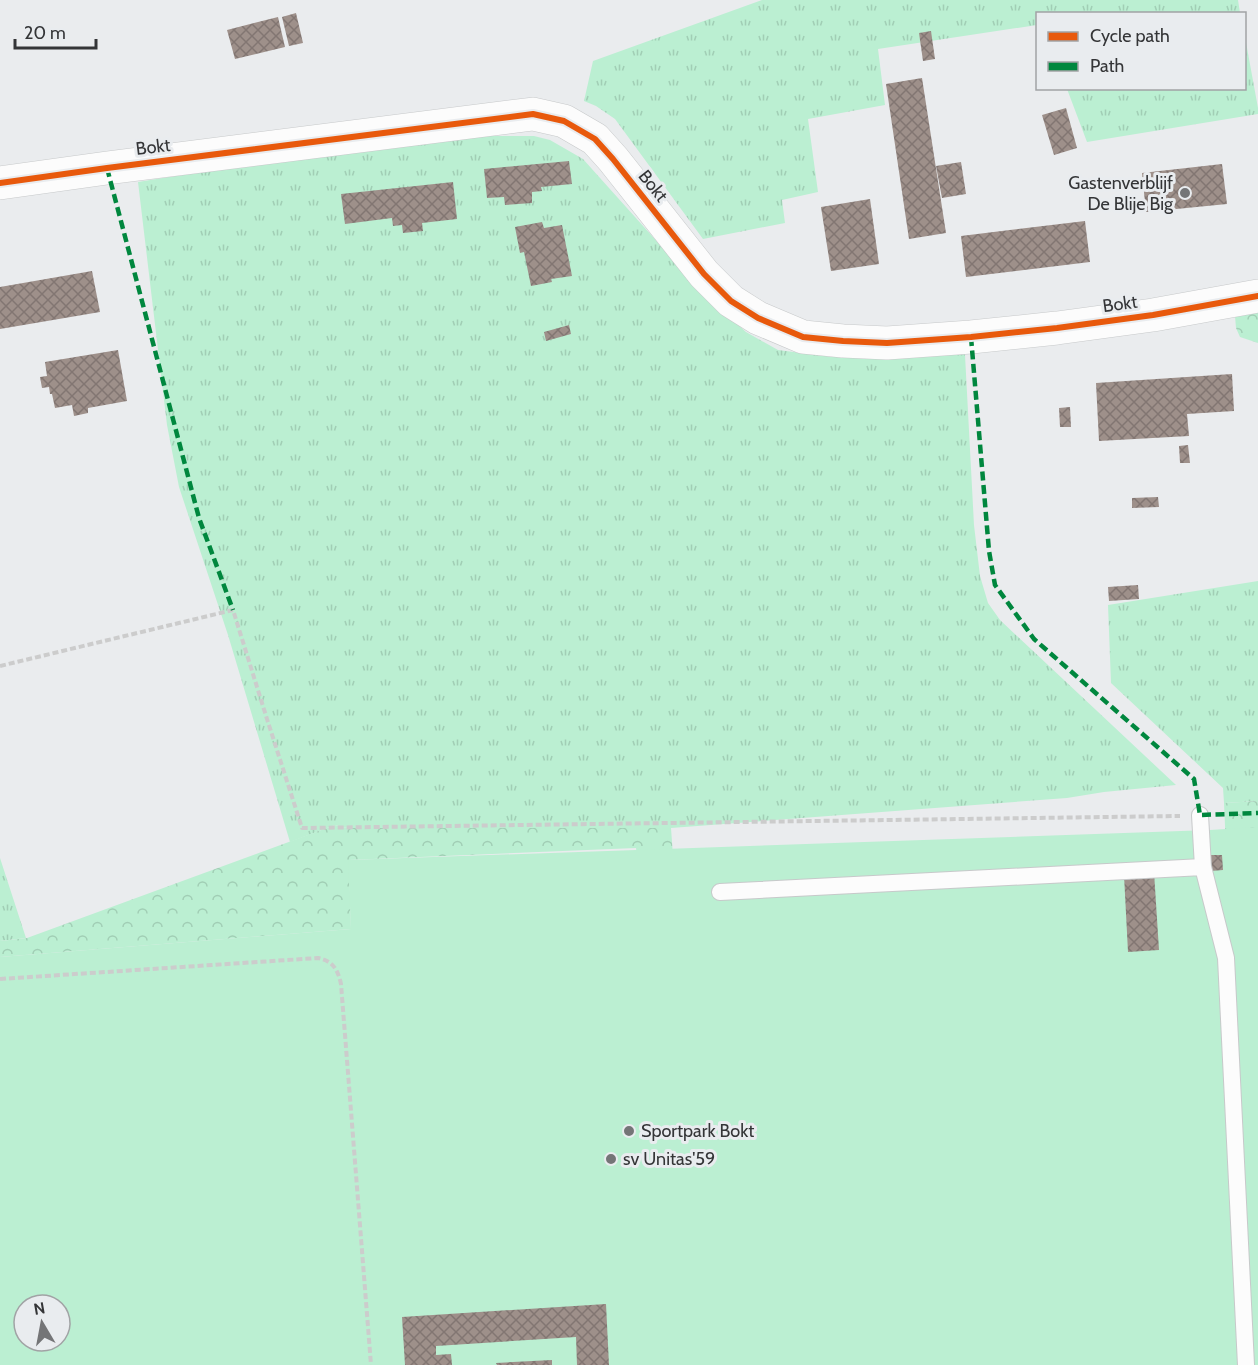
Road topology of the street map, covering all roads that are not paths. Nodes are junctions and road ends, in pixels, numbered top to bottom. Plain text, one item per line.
1 (0, 183) edge
2 (1258, 296) edge
3 (1200, 815) road end
4 (1203, 867) junction
5 (720, 892) dead end
6 (1246, 1365) edge

1 - 2 street, Bokt
3 - 4 lane
4 - 5 lane
4 - 6 lane

